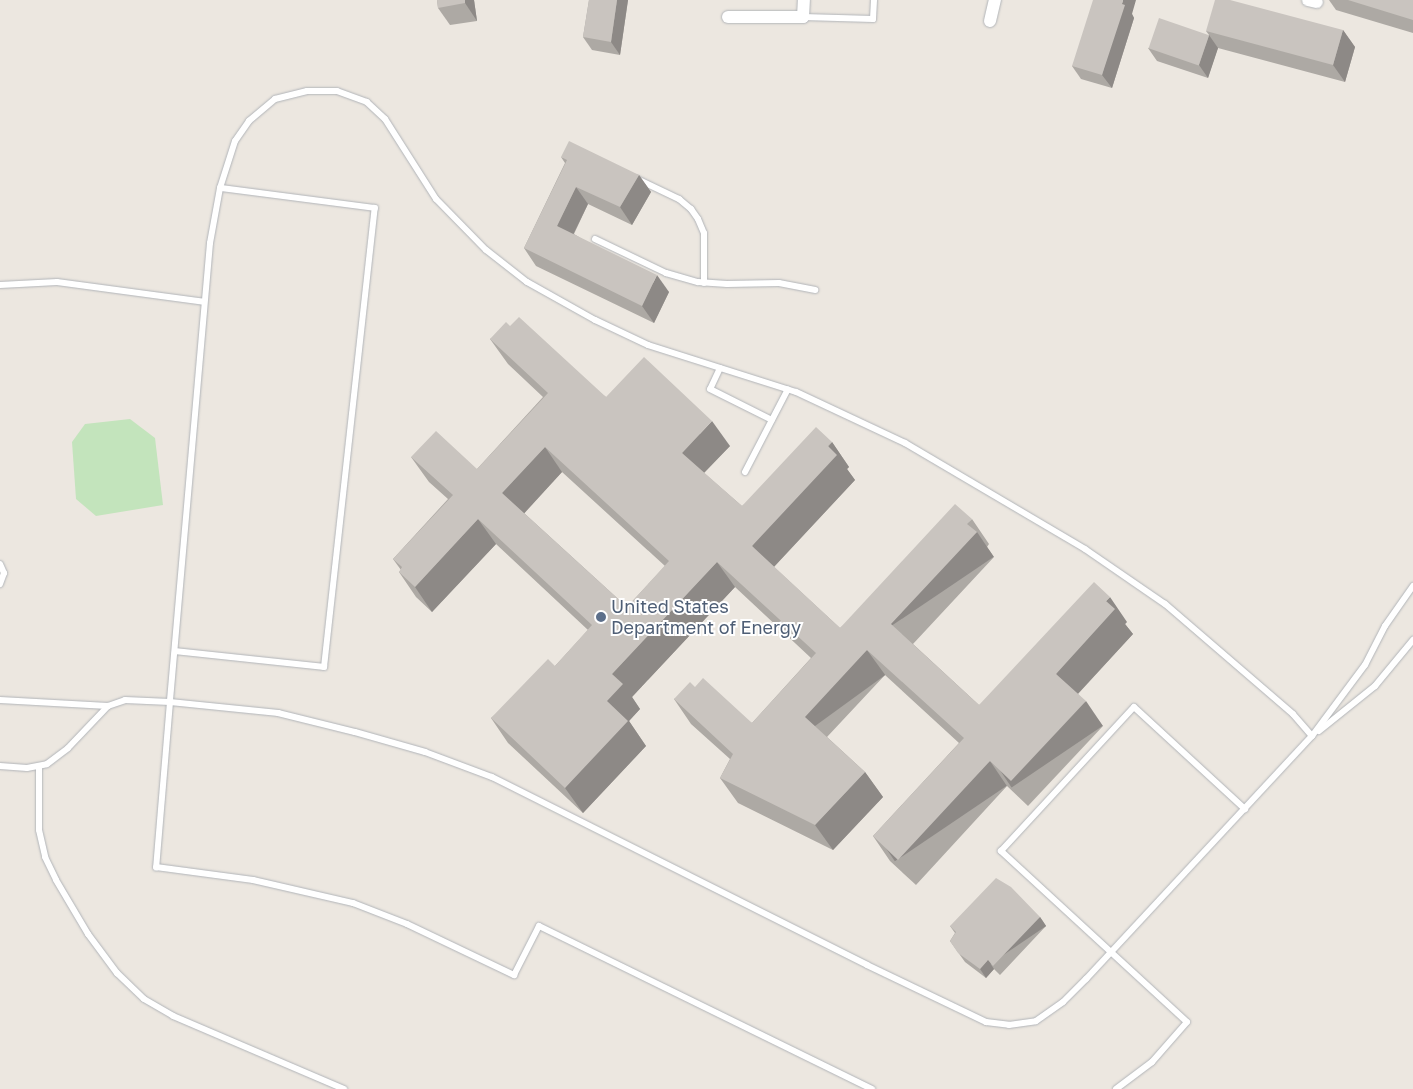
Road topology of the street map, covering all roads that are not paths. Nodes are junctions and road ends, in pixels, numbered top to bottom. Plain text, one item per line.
1 (804, 0) edge
2 (874, 0) edge
3 (996, 0) edge
4 (728, 17) dead end
5 (803, 17) junction
6 (990, 21) dead end
7 (626, 173) edge
8 (220, 188) junction
9 (596, 239) dead end
10 (704, 282) junction
11 (0, 285) edge
12 (815, 290) dead end
13 (204, 302) junction
14 (720, 368) junction
15 (788, 389) junction
16 (772, 420) junction
17 (745, 472) dead end
18 (0, 564) edge
19 (0, 584) edge
20 (1413, 586) edge
21 (1413, 640) edge
22 (175, 651) junction
23 (0, 700) edge
24 (170, 702) junction
25 (108, 706) junction
26 (1312, 736) junction
27 (0, 766) edge
28 (39, 766) junction
29 (1245, 809) junction
30 (1110, 952) junction
31 (344, 1089) edge
32 (872, 1089) edge
33 (1116, 1089) edge

1 - 5 street
2 - 5 lane
3 - 6 street
4 - 5 street
7 - 10 lane
8 - 13 lane
8 - 14 lane
8 - 22 lane
9 - 10 lane
10 - 12 lane
11 - 13 lane
13 - 22 lane
14 - 15 lane
14 - 16 lane
15 - 16 lane
15 - 26 lane
16 - 17 lane
18 - 19 lane
20 - 26 lane
21 - 26 lane
22 - 24 lane
23 - 25 lane
24 - 25 lane
24 - 30 lane
24 - 32 lane
25 - 28 lane
26 - 29 lane
27 - 28 lane
28 - 31 lane
29 - 30 lane
29 - 30 lane
30 - 33 lane

